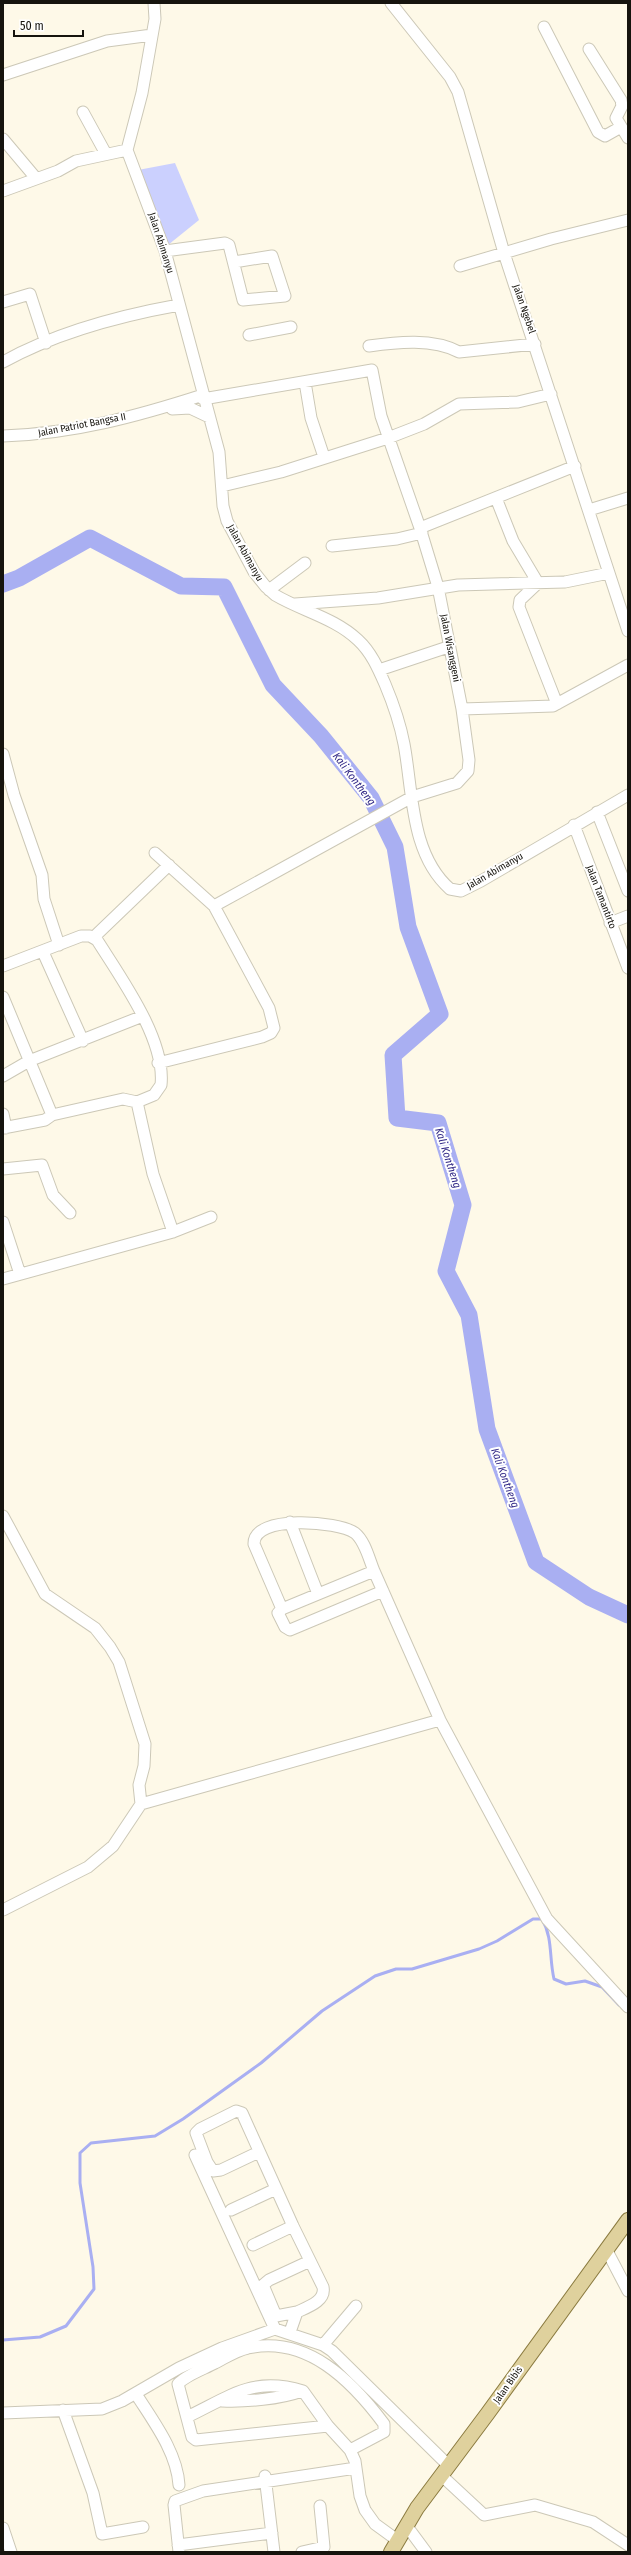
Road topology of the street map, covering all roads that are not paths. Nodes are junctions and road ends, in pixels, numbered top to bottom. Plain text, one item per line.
1 (154, 3) edge
2 (391, 3) edge
3 (544, 27) dead end
4 (152, 35) junction
5 (589, 49) dead end
6 (3, 75) edge
7 (83, 112) dead end
8 (621, 127) junction
9 (628, 138) edge
10 (3, 139) edge
11 (127, 150) junction
12 (106, 154) junction
13 (35, 177) junction
14 (3, 191) edge
15 (628, 220) edge
16 (165, 251) junction
17 (504, 253) junction
18 (234, 262) junction
19 (460, 266) dead end
20 (3, 302) edge
21 (179, 305) junction
22 (291, 327) dead end
23 (249, 335) dead end
24 (46, 343) junction
25 (535, 344) junction
26 (369, 346) dead end
27 (3, 362) edge
28 (305, 382) junction
29 (551, 394) junction
30 (203, 397) junction
31 (160, 409) junction
32 (209, 417) junction
33 (3, 436) edge
34 (388, 438) junction
35 (324, 457) junction
36 (575, 466) junction
37 (222, 486) junction
38 (496, 498) junction
39 (628, 498) edge
40 (590, 510) junction
41 (421, 531) junction
42 (332, 546) dead end
43 (305, 563) dead end
44 (609, 573) junction
45 (538, 583) junction
46 (438, 587) junction
47 (269, 590) junction
48 (292, 604) junction
49 (624, 608) edge
50 (628, 631) edge
51 (448, 647) junction
52 (628, 665) edge
53 (379, 670) junction
54 (557, 704) junction
55 (462, 709) junction
56 (3, 754) edge
57 (628, 795) edge
58 (412, 797) junction
59 (597, 812) junction
60 (574, 825) junction
61 (155, 852) dead end
62 (169, 865) junction
63 (628, 891) edge
64 (214, 906) junction
65 (628, 916) edge
66 (610, 923) junction
67 (94, 937) junction
68 (59, 945) junction
69 (43, 952) junction
70 (3, 966) edge
71 (628, 968) edge
72 (3, 997) edge
73 (143, 1016) junction
74 (83, 1040) junction
75 (29, 1061) junction
76 (158, 1063) junction
77 (3, 1076) edge
78 (137, 1102) junction
79 (3, 1114) edge
80 (52, 1115) junction
81 (5, 1128) edge
82 (3, 1169) edge
83 (70, 1213) dead end
84 (211, 1217) dead end
85 (3, 1222) edge
86 (173, 1232) junction
87 (20, 1274) junction
88 (3, 1279) edge
89 (3, 1517) edge
90 (290, 1522) junction
91 (374, 1571) junction
92 (384, 1591) junction
93 (318, 1594) junction
94 (282, 1609) junction
95 (440, 1720) junction
96 (141, 1804) junction
97 (3, 1910) edge
98 (628, 2007) edge
99 (259, 2152) junction
100 (195, 2155) dead end
101 (276, 2189) junction
102 (230, 2210) dead end
103 (628, 2220) edge
104 (293, 2226) junction
105 (253, 2245) dead end
106 (606, 2249) junction
107 (310, 2261) junction
108 (628, 2291) edge
109 (356, 2306) dead end
110 (297, 2312) junction
111 (275, 2329) junction
112 (290, 2332) junction
113 (323, 2345) junction
114 (136, 2394) junction
115 (63, 2410) junction
116 (3, 2413) edge
117 (187, 2417) junction
118 (328, 2426) junction
119 (350, 2450) junction
120 (356, 2465) junction
121 (445, 2471) junction
122 (265, 2479) junction
123 (179, 2485) dead end
124 (320, 2506) dead end
125 (406, 2524) junction
126 (143, 2527) dead end
127 (3, 2528) edge
128 (272, 2533) junction
129 (628, 2545) edge
130 (394, 2546) edge
131 (179, 2549) edge
132 (11, 2552) edge
133 (274, 2552) edge
134 (302, 2552) edge
135 (426, 2552) edge

1 - 4 street
2 - 17 street, Jalan Ngebel
3 - 8 street
4 - 6 street
4 - 11 street
5 - 8 street
7 - 12 street
8 - 9 street
10 - 13 street
11 - 12 street
11 - 16 street, Jalan Abimanyu
12 - 13 street
13 - 14 street
15 - 17 street
16 - 18 street
16 - 21 street, Jalan Abimanyu
17 - 19 street
17 - 25 street, Jalan Ngebel
18 - 18 street
20 - 24 street
21 - 24 street
21 - 30 street, Jalan Abimanyu
22 - 23 street
24 - 27 street
25 - 26 street
25 - 29 street, Jalan Ngebel
28 - 30 street
28 - 34 street, Jalan Wisanggeni
28 - 35 street
29 - 34 street
29 - 36 street, Jalan Ngebel
30 - 31 street
30 - 32 street, Jalan Abimanyu
31 - 32 street
31 - 33 street, Jalan Patriot Bangsa II
32 - 37 street, Jalan Abimanyu
34 - 35 street
34 - 41 street, Jalan Wisanggeni
35 - 37 street
36 - 38 street
36 - 40 street, Jalan Ngebel
37 - 47 street, Jalan Abimanyu
38 - 41 street
38 - 45 street
39 - 40 street
40 - 44 street, Jalan Ngebel
41 - 42 street
41 - 46 street, Jalan Wisanggeni
43 - 47 street
44 - 45 street
44 - 49 street, Jalan Ngebel
45 - 46 street
45 - 54 street
46 - 48 street
46 - 51 street, Jalan Wisanggeni
47 - 48 street, Jalan Abimanyu
48 - 53 street, Jalan Abimanyu
49 - 50 street, Jalan Ngebel
51 - 53 street
51 - 55 street, Jalan Wisanggeni
52 - 54 street
53 - 58 street, Jalan Abimanyu
54 - 55 street
55 - 58 street, Jalan Wisanggeni
56 - 68 street
57 - 59 street, Jalan Abimanyu
58 - 60 street, Jalan Abimanyu
58 - 64 street, Jalan Wisanggeni
59 - 60 street, Jalan Abimanyu
59 - 63 street
60 - 66 street, Jalan Tamantirto
61 - 62 street
62 - 64 street
62 - 67 street
64 - 76 street
65 - 66 street
66 - 71 street, Jalan Tamantirto
67 - 68 street
67 - 73 street
68 - 69 street
69 - 70 street
69 - 74 street
72 - 75 street
73 - 74 street
73 - 76 street
74 - 75 street
75 - 77 street
75 - 80 street
76 - 78 street
78 - 80 street
78 - 86 street
79 - 81 street
80 - 81 street
82 - 83 street
84 - 86 street
85 - 87 street
86 - 87 street
87 - 88 street
89 - 96 street
90 - 91 street
90 - 93 street
90 - 94 street
91 - 92 street
91 - 93 street
92 - 94 street
92 - 95 street
93 - 94 street
95 - 96 street
95 - 98 street
96 - 97 street
99 - 99 street
99 - 101 street
100 - 111 street
101 - 102 street
101 - 104 street
103 - 106 main road, Jalan Bibis
104 - 105 street
104 - 107 street
106 - 108 street
106 - 121 main road, Jalan Bibis
107 - 110 street
107 - 110 street
109 - 113 street
110 - 112 street
111 - 112 street
111 - 114 street
112 - 113 street
113 - 121 street
114 - 115 street
114 - 123 street
115 - 116 street
115 - 126 street
117 - 118 street
117 - 118 street
117 - 119 street
118 - 119 street
119 - 120 street
120 - 122 street
120 - 130 street
121 - 125 main road, Jalan Bibis
121 - 129 street
122 - 128 street
122 - 131 street
124 - 134 street
125 - 130 main road, Jalan Bibis
125 - 135 street
127 - 132 street
128 - 131 street
128 - 133 street

